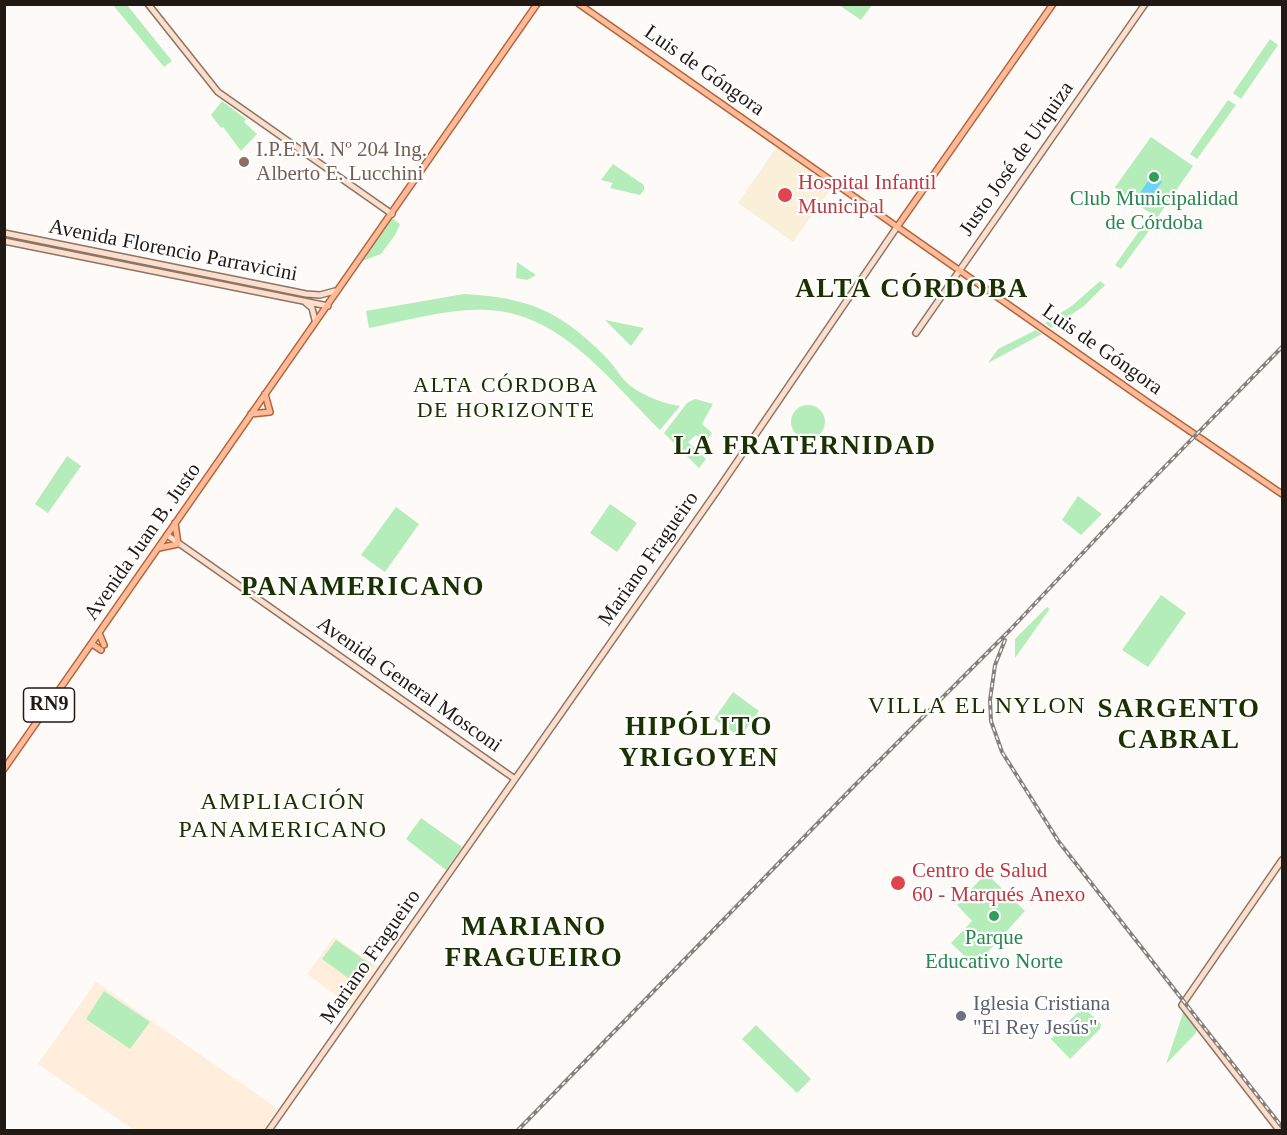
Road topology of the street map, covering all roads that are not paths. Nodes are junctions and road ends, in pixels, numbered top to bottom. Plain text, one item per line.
1 (148, 4) edge
2 (536, 4) edge
3 (579, 4) edge
4 (1053, 4) edge
5 (1145, 4) edge
6 (391, 213) junction
7 (897, 227) junction
8 (4, 233) edge
9 (4, 242) edge
10 (960, 271) junction
11 (335, 291) junction
12 (305, 302) junction
13 (326, 306) junction
14 (315, 320) junction
15 (308, 333) junction
16 (916, 333) dead end
17 (265, 394) junction
18 (251, 414) junction
19 (1282, 494) edge
20 (176, 523) junction
21 (167, 535) junction
22 (178, 544) junction
23 (158, 548) junction
24 (99, 633) junction
25 (93, 642) junction
26 (4, 769) edge
27 (515, 779) junction
28 (1282, 860) edge
29 (269, 1131) edge
30 (1279, 1131) edge

1 - 6 main road
2 - 6 main road, Avenida Juan B. Justo
3 - 7 main road, Luis de Góngora
4 - 7 main road, Mariano Fragueiro
5 - 10 main road, Justo José de Urquiza
6 - 11 main road, Avenida Juan B. Justo
6 - 13 main road, Avenida Juan B. Justo
7 - 10 main road, Luis de Góngora
7 - 27 main road, Mariano Fragueiro
8 - 11 main road, Avenida Florencio Parravicini
9 - 12 main road, Avenida Florencio Parravicini
10 - 16 main road, Justo José de Urquiza
10 - 19 main road, Luis de Góngora
11 - 13 main road, Avenida Juan B. Justo
12 - 13 main road, Avenida Florencio Parravicini
12 - 14 main road
13 - 14 main road, Avenida Juan B. Justo
13 - 15 main road, Avenida Juan B. Justo
14 - 15 main road, Avenida Juan B. Justo
15 - 17 main road, Avenida Juan B. Justo
17 - 18 main road, Avenida Juan B. Justo
17 - 18 main road
18 - 20 main road, Avenida Juan B. Justo
20 - 21 main road, Avenida Juan B. Justo
20 - 22 main road
21 - 22 main road, Avenida General Mosconi
21 - 23 main road, Avenida Juan B. Justo
22 - 23 main road
22 - 27 main road, Avenida General Mosconi
23 - 24 main road, Avenida Juan B. Justo
24 - 25 main road, Avenida Juan B. Justo
24 - 25 main road
25 - 26 main road, Avenida Juan B. Justo / RN9
27 - 29 main road, Mariano Fragueiro
28 - 30 main road

